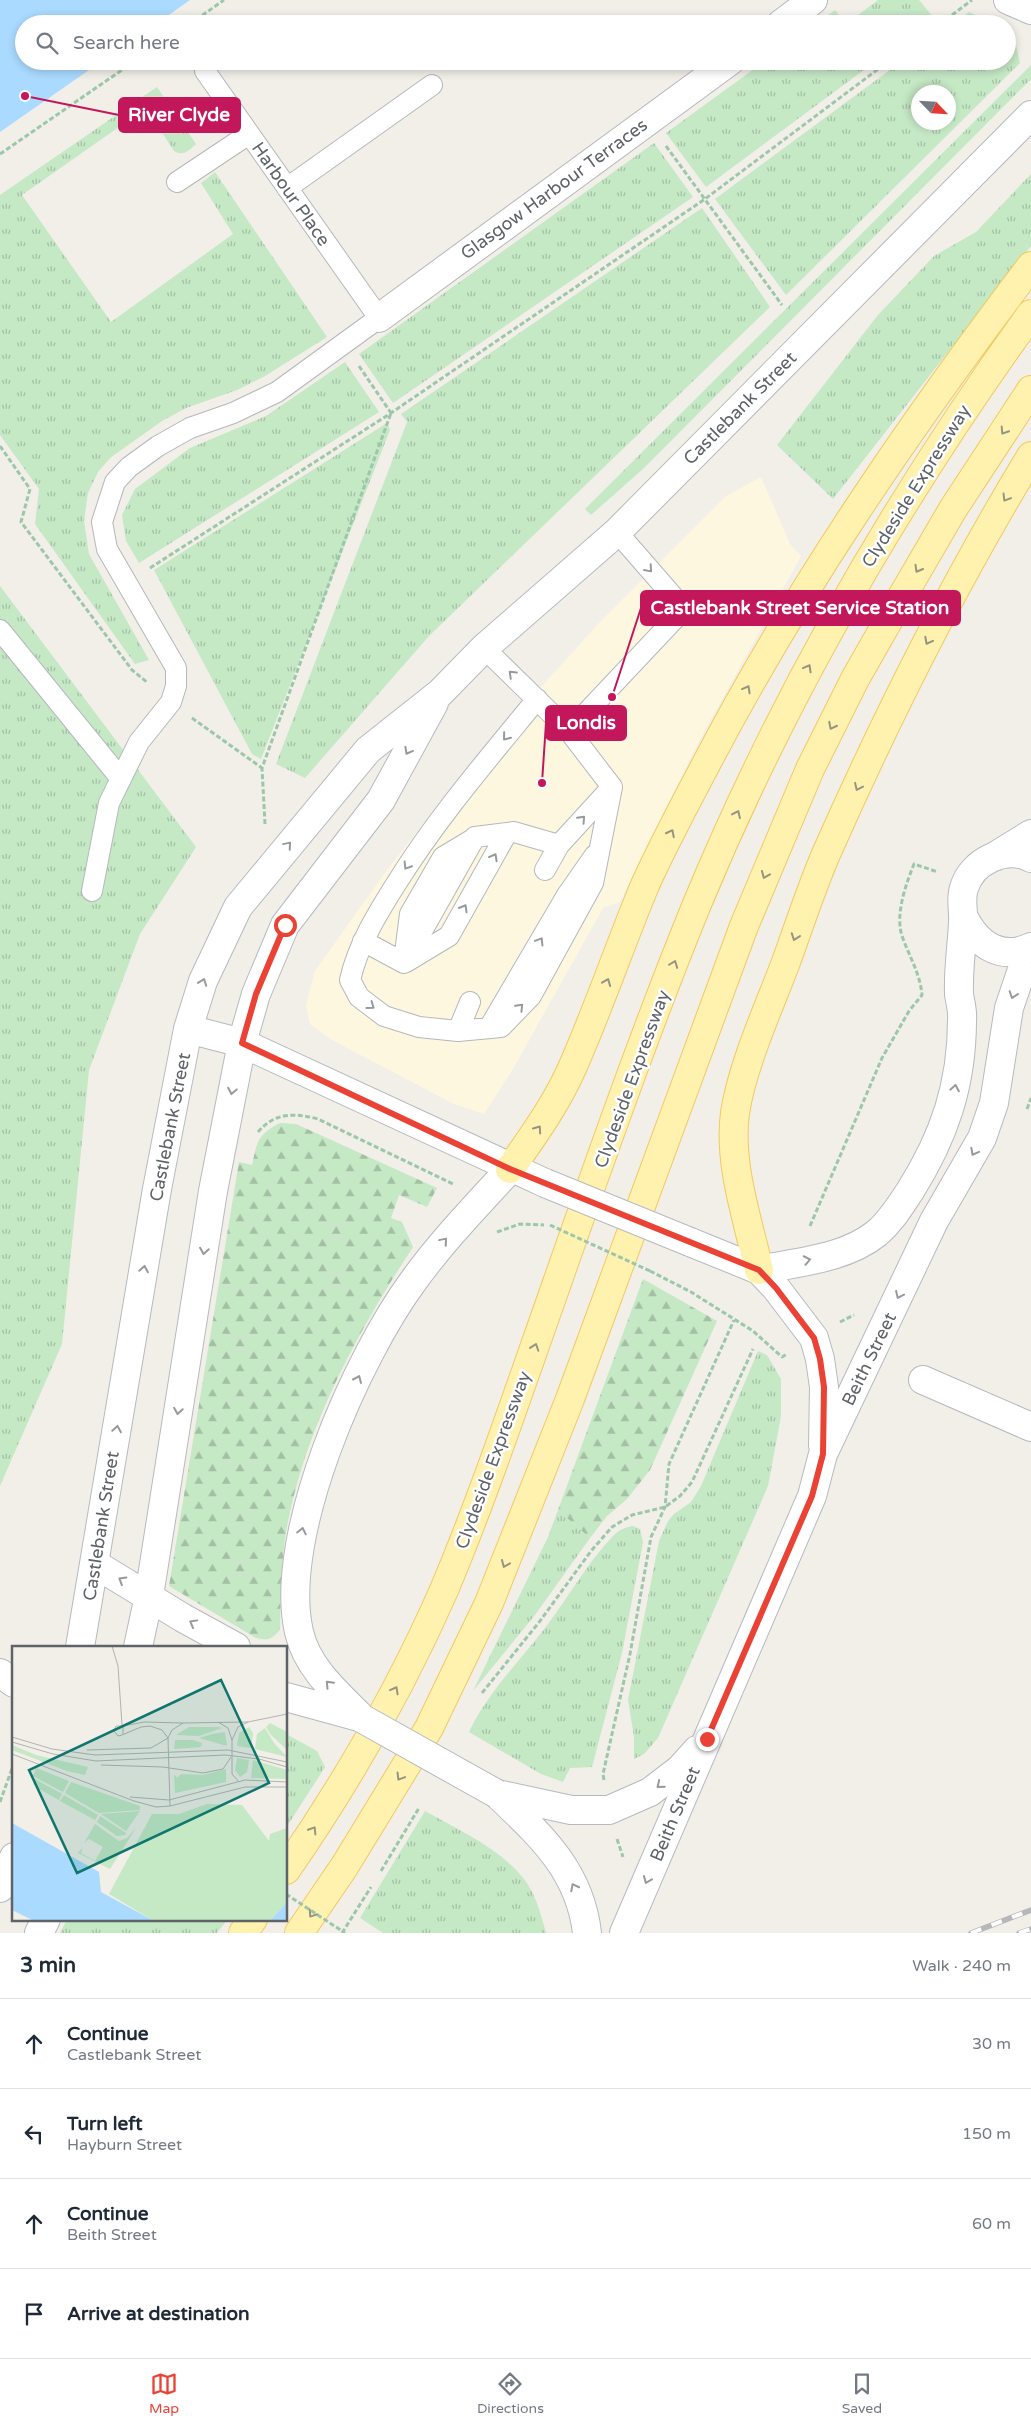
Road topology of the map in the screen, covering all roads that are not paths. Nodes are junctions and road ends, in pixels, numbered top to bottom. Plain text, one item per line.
1 (813, 0) edge
2 (1008, 0) edge
3 (1031, 10) edge
4 (793, 15) edge
5 (718, 70) edge
6 (205, 71) dead end
7 (432, 85) dead end
8 (1031, 115) edge
9 (249, 134) junction
10 (177, 182) dead end
11 (287, 188) junction
12 (1031, 266) edge
13 (1031, 314) edge
14 (379, 318) junction
15 (1031, 390) edge
16 (1031, 456) edge
17 (617, 532) junction
18 (0, 630) edge
19 (484, 648) junction
20 (440, 693) junction
21 (537, 699) junction
22 (569, 731) junction
23 (121, 779) junction
24 (612, 787) junction
25 (507, 833) junction
26 (1031, 834) edge
27 (559, 845) junction
28 (997, 855) junction
29 (1031, 858) edge
30 (545, 870) dead end
31 (92, 891) dead end
32 (964, 918) junction
33 (363, 941) junction
34 (1030, 948) edge
35 (404, 963) junction
36 (470, 1002) dead end
37 (188, 1029) junction
38 (458, 1031) junction
39 (242, 1043) junction
40 (510, 1169) junction
41 (759, 1270) junction
42 (923, 1380) dead end
43 (1031, 1427) edge
44 (823, 1454) junction
45 (95, 1564) junction
46 (149, 1596) junction
47 (80, 1646) edge
48 (138, 1646) edge
49 (234, 1646) edge
50 (0, 1673) edge
51 (288, 1678) edge
52 (12, 1682) edge
53 (288, 1697) edge
54 (320, 1705) junction
55 (363, 1718) junction
56 (707, 1739) junction
57 (497, 1794) junction
58 (12, 1861) edge
59 (288, 1867) edge
60 (0, 1888) edge
61 (46, 1920) edge
62 (252, 1920) edge
63 (39, 1933) edge
64 (243, 1933) edge
65 (299, 1933) edge
66 (587, 1933) edge
67 (624, 1933) edge

1 - 4 main road
2 - 3 main road
5 - 14 main road, Glasgow Harbour Terraces
6 - 9 lane, Harbour Place
7 - 11 lane
8 - 17 main road, Castlebank Street
9 - 10 lane
9 - 11 lane, Harbour Place
11 - 14 lane, Harbour Place
40 -> 12 main road
59 -> 13 main road, Clydeside Expressway
14 - 23 lane
15 -> 65 main road
16 -> 41 main road
17 - 19 main road, Castlebank Street
17 -> 22 lane
18 - 23 lane
19 - 20 main road, Castlebank Street
21 -> 19 lane
37 -> 20 main road, Castlebank Street
20 -> 39 main road, Castlebank Street
21 - 22 lane
21 -> 33 lane
22 - 24 lane
23 - 31 lane
27 -> 24 lane
38 -> 24 lane
25 - 27 lane
35 -> 25 lane
25 - 35 lane
26 - 28 main road, Beith Street
27 - 30 lane
28 - 29 main road
28 - 32 main road, Beith Street
32 - 34 main road, Beith Street
41 -> 32 main road, Beith Street
33 - 35 lane
33 -> 38 lane
34 -> 44 main road, Beith Street
36 - 38 lane
37 - 39 main road
45 -> 37 main road, Castlebank Street
39 - 40 main road
39 -> 46 main road, Castlebank Street
40 - 41 main road, bridge
55 -> 40 main road
41 - 44 main road
42 - 43 main road
44 - 56 main road, Beith Street
46 -> 45 main road
45 - 47 main road, Castlebank Street
46 - 48 main road, Castlebank Street
49 -> 46 main road
50 - 52 main road
51 - 54 main road
53 - 54 main road
54 - 55 main road
55 - 57 main road, bridge
56 -> 57 main road
56 -> 67 main road, Beith Street
66 -> 57 main road
58 - 60 main road
61 - 63 main road
62 - 64 main road

